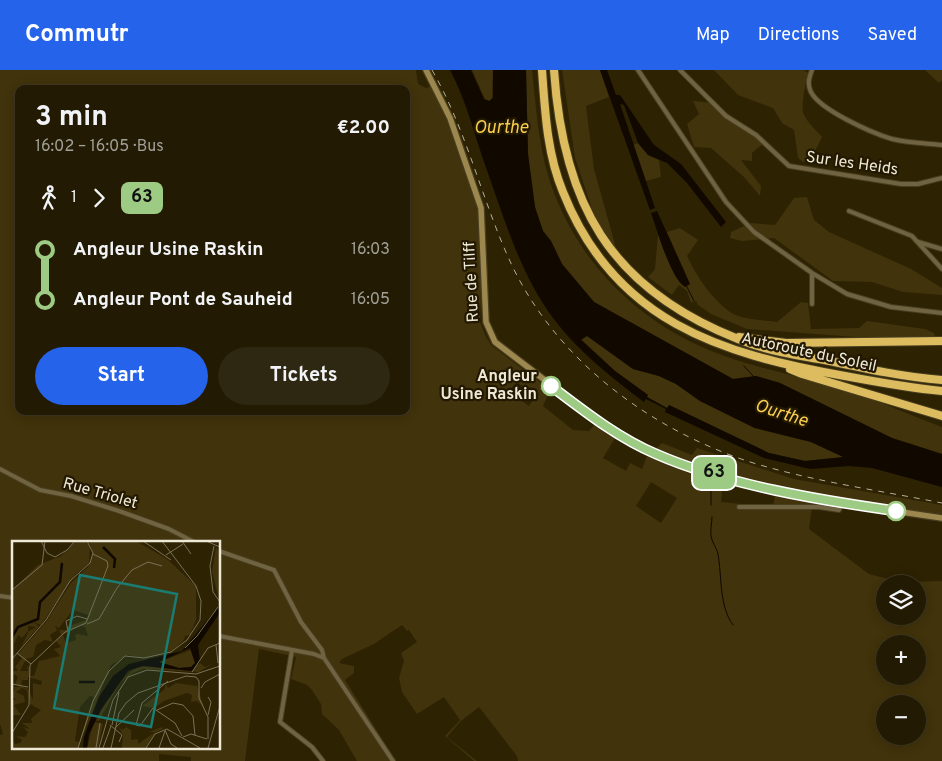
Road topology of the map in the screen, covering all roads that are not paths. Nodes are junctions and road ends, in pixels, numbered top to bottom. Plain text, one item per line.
1 (426, 70) edge
2 (542, 70) edge
3 (554, 70) edge
4 (638, 70) edge
5 (680, 70) edge
6 (812, 70) edge
7 (942, 145) edge
8 (942, 178) edge
9 (849, 211) dead end
10 (917, 242) junction
11 (942, 249) edge
12 (942, 268) edge
13 (812, 273) junction
14 (812, 304) dead end
15 (942, 313) edge
16 (732, 337) junction
17 (942, 341) edge
18 (779, 364) junction
19 (942, 380) edge
20 (942, 392) edge
21 (942, 416) edge
22 (0, 468) edge
23 (841, 503) junction
24 (739, 507) dead end
25 (942, 518) edge
26 (192, 541) edge
27 (220, 551) edge
28 (220, 636) edge
29 (292, 650) junction
30 (324, 658) junction
31 (323, 761) edge
32 (393, 761) edge

1 - 23 main road, Rue de Tilff
2 - 18 highway, Autoroute du Soleil
3 - 16 highway, Autoroute du Soleil
4 - 13 street
5 - 8 street, Sur les Heids
6 - 7 street, Sur les Heids
9 - 10 street
10 - 11 street
10 - 12 street
13 - 14 street
13 - 15 street
16 - 17 highway
16 - 19 highway, Autoroute du Soleil
18 - 20 highway, Autoroute du Soleil
18 - 21 highway
22 - 26 street, Rue Triolet
23 - 24 street
23 - 25 main road, Rue de Tilff
27 - 30 street
28 - 29 street
29 - 30 street
29 - 31 street
30 - 32 street

